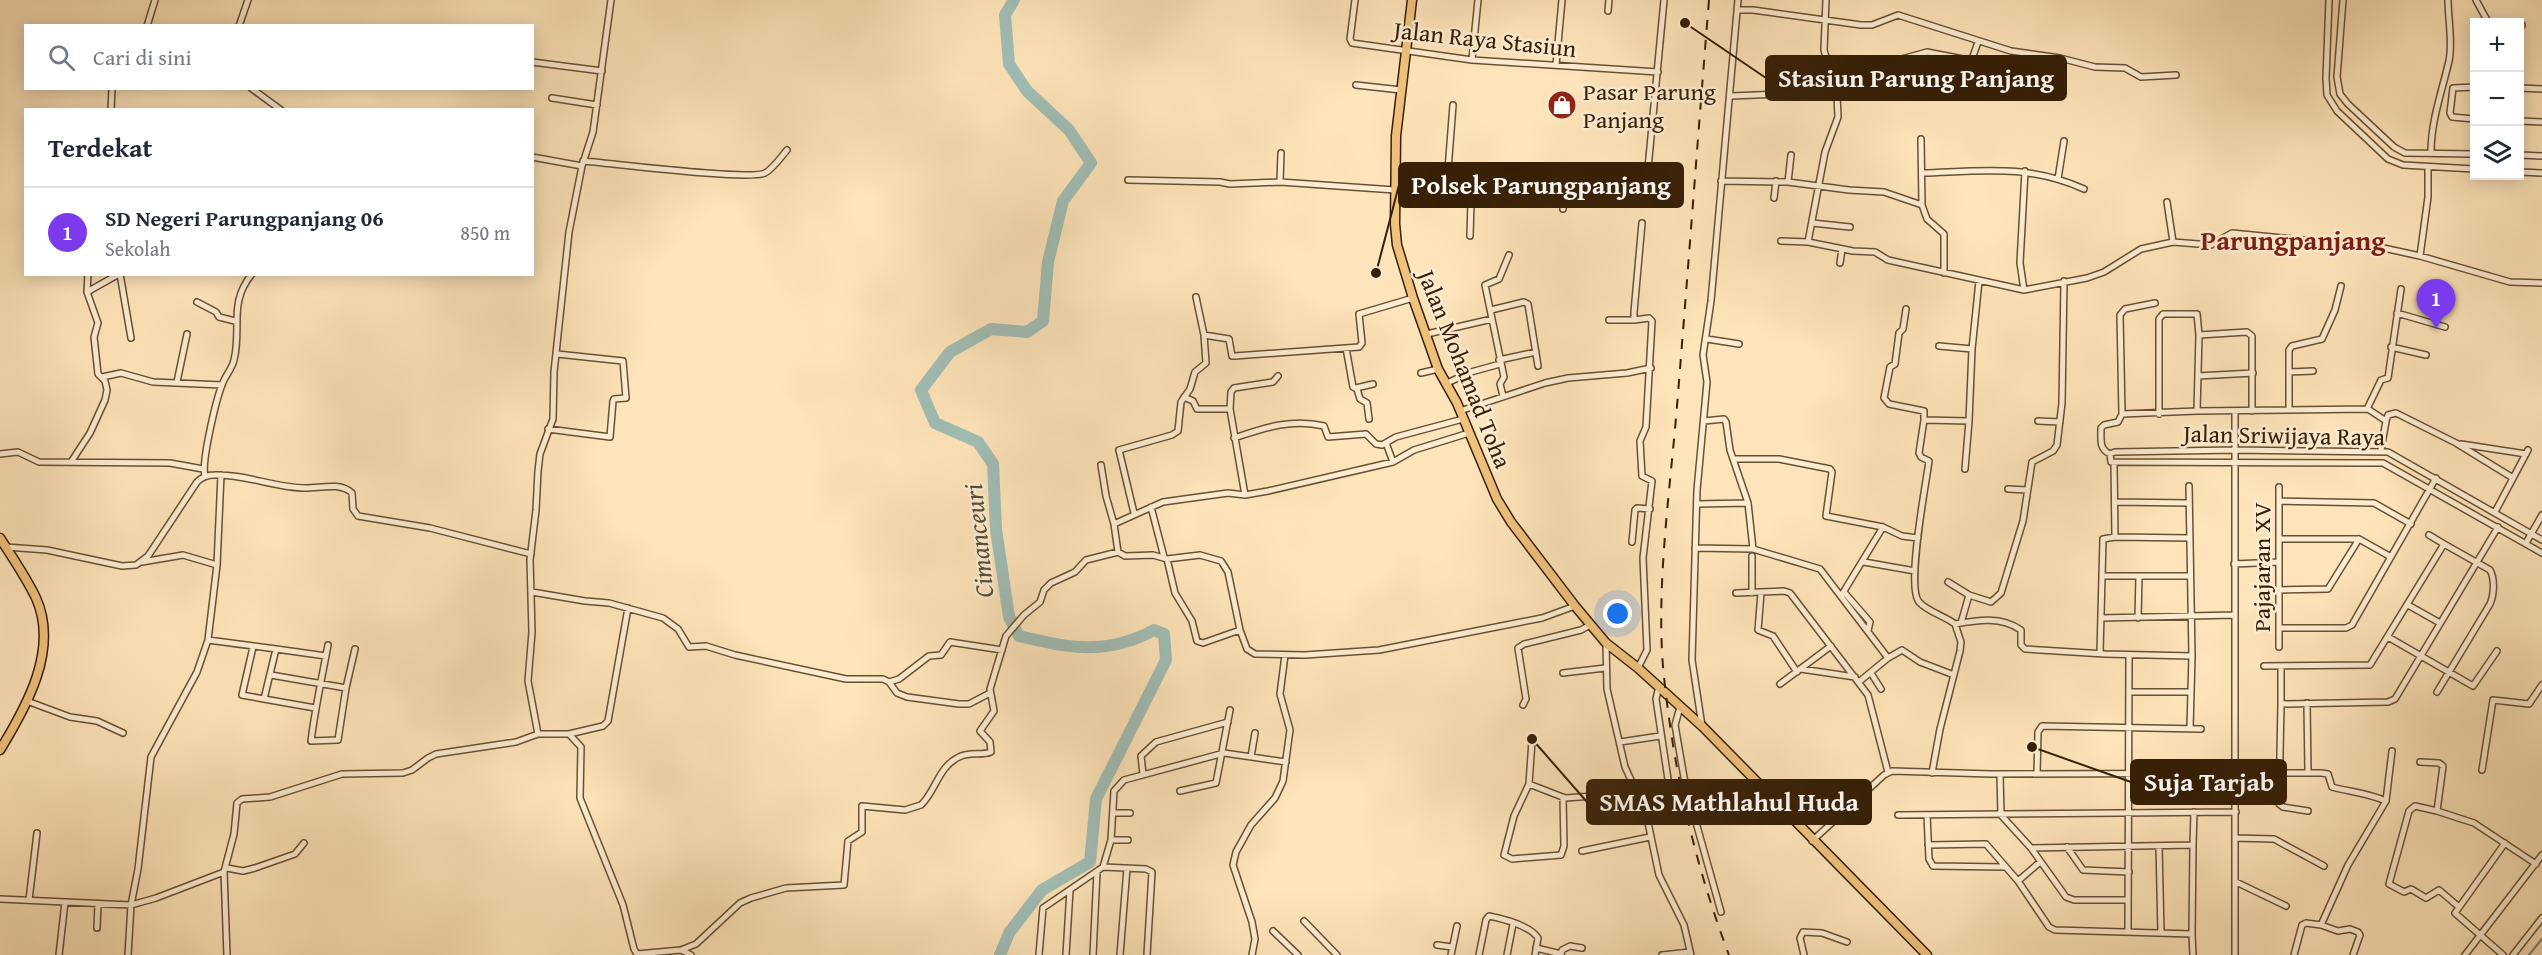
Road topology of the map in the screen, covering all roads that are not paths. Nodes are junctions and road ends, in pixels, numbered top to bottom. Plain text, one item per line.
1 (155, 0) edge
2 (248, 0) edge
3 (611, 0) edge
4 (1355, 0) edge
5 (1412, 0) edge
6 (1478, 0) edge
7 (1562, 0) edge
8 (1609, 0) edge
9 (1664, 0) edge
10 (1738, 0) edge
11 (1826, 0) edge
12 (2329, 0) edge
13 (2343, 0) edge
14 (2448, 0) edge
15 (2476, 0) edge
16 (1608, 10) dead end
17 (1737, 10) junction
18 (2486, 18) edge
19 (1825, 20) junction
20 (148, 24) edge
21 (240, 24) edge
22 (1978, 42) junction
23 (1405, 51) junction
24 (1472, 60) junction
25 (1898, 60) dead end
26 (534, 62) edge
27 (1556, 65) junction
28 (1828, 68) junction
29 (602, 71) junction
30 (1658, 72) junction
31 (2176, 75) dead end
32 (1885, 79) dead end
33 (1356, 85) dead end
34 (2470, 87) edge
35 (2524, 88) edge
36 (2542, 89) edge
37 (112, 90) edge
38 (254, 90) edge
39 (1401, 90) junction
40 (1835, 92) junction
41 (1731, 96) junction
42 (552, 98) dead end
43 (597, 105) junction
44 (1453, 105) dead end
45 (111, 108) edge
46 (278, 108) edge
47 (2470, 119) edge
48 (2524, 121) edge
49 (2542, 122) edge
50 (1920, 140) dead end
51 (2064, 141) dead end
52 (787, 150) dead end
53 (2431, 152) junction
54 (1281, 153) dead end
55 (2470, 154) edge
56 (1791, 155) dead end
57 (2524, 155) edge
58 (2542, 156) edge
59 (534, 157) edge
60 (583, 163) junction
61 (2428, 167) junction
62 (2470, 169) edge
63 (2025, 171) junction
64 (2524, 172) edge
65 (1923, 173) junction
66 (2542, 173) edge
67 (2058, 179) junction
68 (1128, 180) dead end
69 (1721, 181) junction
70 (1280, 182) junction
71 (1776, 182) junction
72 (1788, 182) junction
73 (1447, 183) junction
74 (1475, 183) junction
75 (1566, 183) junction
76 (1820, 185) junction
77 (1395, 187) junction
78 (2084, 189) dead end
79 (1773, 198) dead end
80 (2167, 202) dead end
81 (1922, 205) junction
82 (1563, 209) dead end
83 (1642, 223) dead end
84 (1812, 223) junction
85 (1851, 227) dead end
86 (1470, 236) dead end
87 (1781, 241) dead end
88 (2173, 242) junction
89 (1808, 243) junction
90 (1842, 249) junction
91 (1509, 255) dead end
92 (2420, 256) junction
93 (1840, 263) dead end
94 (1944, 273) junction
95 (88, 276) edge
96 (115, 276) edge
97 (119, 276) edge
98 (251, 276) edge
99 (1979, 281) junction
100 (2064, 281) junction
101 (2542, 283) edge
102 (2342, 286) dead end
103 (2401, 289) dead end
104 (2024, 290) junction
105 (87, 292) junction
106 (1196, 297) dead end
107 (1413, 298) junction
108 (197, 302) dead end
109 (2155, 303) dead end
110 (1906, 309) dead end
111 (1491, 310) junction
112 (2397, 313) junction
113 (1492, 319) junction
114 (1609, 320) dead end
115 (1634, 320) junction
116 (236, 321) junction
117 (2445, 327) dead end
118 (187, 334) dead end
119 (1427, 334) junction
120 (1204, 335) junction
121 (2199, 335) junction
122 (131, 339) dead end
123 (1707, 339) junction
124 (1739, 344) dead end
125 (1939, 346) dead end
126 (2391, 347) junction
127 (1347, 348) junction
128 (1972, 349) junction
129 (1536, 352) junction
130 (557, 354) junction
131 (2426, 355) dead end
132 (1499, 362) junction
133 (1538, 366) dead end
134 (1651, 368) junction
135 (1438, 369) junction
136 (2313, 371) dead end
137 (2253, 372) junction
138 (2289, 372) junction
139 (1421, 373) dead end
140 (1278, 376) dead end
141 (2198, 376) junction
142 (102, 377) junction
143 (177, 382) junction
144 (1447, 383) junction
145 (1373, 384) dead end
146 (222, 385) junction
147 (1356, 388) junction
148 (1503, 396) junction
149 (1184, 398) junction
150 (1230, 409) junction
151 (2367, 409) junction
152 (2289, 410) junction
153 (2197, 411) junction
154 (2235, 411) junction
155 (2252, 411) junction
156 (2122, 414) junction
157 (2159, 414) junction
158 (1462, 415) junction
159 (1369, 419) dead end
160 (1924, 420) junction
161 (1704, 421) junction
162 (1969, 421) junction
163 (2386, 421) junction
164 (2038, 422) dead end
165 (2060, 422) junction
166 (548, 429) junction
167 (1469, 433) junction
168 (1234, 438) junction
169 (1386, 443) junction
170 (2456, 443) junction
171 (2235, 450) junction
172 (2381, 450) junction
173 (0, 454) edge
174 (2110, 454) junction
175 (1733, 459) junction
176 (72, 462) junction
177 (1393, 462) junction
178 (2113, 462) junction
179 (2234, 462) junction
180 (1101, 465) dead end
181 (203, 469) junction
182 (1965, 469) dead end
183 (221, 475) junction
184 (205, 476) junction
185 (2436, 478) junction
186 (2513, 478) junction
187 (2189, 486) dead end
188 (2279, 487) dead end
189 (2431, 488) junction
190 (2008, 489) dead end
191 (2028, 490) junction
192 (1245, 495) junction
193 (2280, 501) junction
194 (2115, 502) junction
195 (1748, 503) junction
196 (2189, 503) junction
197 (1697, 504) junction
198 (1151, 507) junction
199 (1650, 509) junction
200 (2495, 512) junction
201 (1134, 513) junction
202 (2542, 515) edge
203 (1114, 524) junction
204 (2411, 524) junction
205 (2498, 526) junction
206 (1883, 527) junction
207 (2532, 534) junction
208 (2429, 535) dead end
209 (2115, 537) junction
210 (0, 538) edge
211 (1918, 538) junction
212 (2190, 538) junction
213 (2279, 539) junction
214 (2359, 539) junction
215 (2542, 540) edge
216 (1632, 542) dead end
217 (2444, 543) junction
218 (2526, 543) junction
219 (6, 547) junction
220 (1695, 548) junction
221 (1753, 549) junction
222 (1118, 552) junction
223 (2542, 553) edge
224 (531, 554) junction
225 (1752, 556) dead end
226 (2391, 557) junction
227 (1165, 558) junction
228 (1864, 562) junction
229 (2279, 562) junction
230 (140, 563) junction
231 (2475, 563) junction
232 (2234, 564) junction
233 (217, 566) junction
234 (1915, 570) junction
235 (2102, 576) junction
236 (2139, 576) junction
237 (2190, 576) junction
238 (1948, 582) dead end
239 (2279, 590) junction
240 (531, 592) junction
241 (1736, 593) dead end
242 (1752, 593) junction
243 (1761, 593) junction
244 (1843, 594) junction
245 (1969, 595) junction
246 (2408, 604) junction
247 (1575, 606) junction
248 (628, 608) junction
249 (2234, 615) junction
250 (2101, 618) junction
251 (2138, 618) junction
252 (2191, 618) junction
253 (2439, 622) junction
254 (1958, 623) junction
255 (1590, 625) junction
256 (2279, 628) junction
257 (1240, 630) junction
258 (2388, 637) junction
259 (208, 640) junction
260 (1606, 642) junction
261 (328, 645) dead end
262 (1831, 646) junction
263 (253, 647) junction
264 (2279, 647) dead end
265 (276, 649) junction
266 (355, 649) dead end
267 (1002, 650) junction
268 (2497, 651) dead end
269 (2100, 652) junction
270 (1285, 655) junction
271 (2129, 655) junction
272 (326, 656) junction
273 (2192, 656) junction
274 (2420, 656) junction
275 (1888, 658) junction
276 (2264, 666) dead end
277 (2281, 666) junction
278 (1605, 668) junction
279 (1638, 668) junction
280 (1799, 671) junction
281 (1563, 673) dead end
282 (1871, 673) junction
283 (2448, 674) junction
284 (271, 675) junction
285 (1954, 675) junction
286 (1858, 679) junction
287 (320, 682) junction
288 (889, 682) junction
289 (1780, 684) dead end
290 (2542, 685) edge
291 (346, 688) junction
292 (1660, 688) junction
293 (1881, 689) dead end
294 (2129, 692) junction
295 (2191, 692) junction
296 (2437, 692) dead end
297 (990, 693) junction
298 (242, 695) junction
299 (264, 699) junction
300 (27, 701) junction
301 (2307, 703) junction
302 (240, 704) dead end
303 (2281, 704) junction
304 (1523, 705) dead end
305 (1680, 707) junction
306 (315, 708) junction
307 (1230, 710) dead end
308 (1228, 723) junction
309 (1702, 727) junction
310 (2129, 727) junction
311 (2190, 728) junction
312 (2201, 729) dead end
313 (123, 733) dead end
314 (1255, 733) dead end
315 (538, 734) junction
316 (569, 734) junction
317 (1660, 736) junction
318 (1532, 741) dead end
319 (1620, 742) junction
320 (0, 750) edge
321 (2392, 751) dead end
322 (1224, 753) junction
323 (1251, 757) junction
324 (1286, 762) junction
325 (2420, 762) dead end
326 (2482, 770) dead end
327 (1888, 772) junction
328 (2279, 772) junction
329 (2308, 772) junction
330 (1932, 773) junction
331 (2236, 773) junction
332 (1143, 774) junction
333 (2000, 774) junction
334 (2037, 774) junction
335 (2129, 774) junction
336 (1529, 784) junction
337 (1180, 791) dead end
338 (1637, 793) junction
339 (1563, 797) junction
340 (2386, 801) junction
341 (1672, 806) dead end
342 (2308, 811) dead end
343 (2437, 811) junction
344 (2194, 812) junction
345 (2236, 812) junction
346 (1113, 813) junction
347 (1130, 813) dead end
348 (2129, 813) junction
349 (1898, 815) dead end
350 (1927, 815) junction
351 (2001, 815) junction
352 (37, 833) dead end
353 (1650, 837) junction
354 (2235, 838) junction
355 (1111, 840) junction
356 (1128, 840) dead end
357 (1812, 841) junction
358 (304, 843) dead end
359 (2505, 843) junction
360 (1928, 845) junction
361 (2193, 845) junction
362 (2159, 846) junction
363 (2067, 847) junction
364 (2129, 847) junction
365 (2031, 848) junction
366 (1582, 852) dead end
367 (2542, 855) edge
368 (2040, 862) junction
369 (2535, 864) junction
370 (2325, 866) dead end
371 (1103, 867) junction
372 (2004, 867) junction
373 (1127, 868) junction
374 (226, 870) junction
375 (1097, 872) junction
376 (2129, 872) junction
377 (2018, 881) junction
378 (2236, 882) junction
379 (1070, 890) junction
380 (0, 898) edge
381 (29, 900) junction
382 (2128, 900) junction
383 (65, 902) junction
384 (98, 904) junction
385 (131, 905) junction
386 (2286, 906) dead end
387 (2458, 907) junction
388 (1721, 912) dead end
389 (2542, 918) edge
390 (1304, 921) dead end
391 (1513, 924) junction
392 (2321, 925) junction
393 (1457, 926) dead end
394 (97, 928) dead end
395 (1273, 931) dead end
396 (2128, 932) junction
397 (2161, 933) junction
398 (2192, 934) junction
399 (2481, 936) junction
400 (1847, 942) dead end
401 (1437, 945) dead end
402 (1452, 947) junction
403 (1582, 948) dead end
404 (681, 950) junction
405 (1535, 952) edge
406 (1690, 953) edge
407 (637, 954) edge
408 (59, 955) edge
409 (128, 955) edge
410 (227, 955) edge
411 (691, 955) edge
412 (1039, 955) edge
413 (1066, 955) edge
414 (1093, 955) edge
415 (1120, 955) edge
416 (1147, 955) edge
417 (1252, 955) edge
418 (1298, 955) edge
419 (1337, 955) edge
420 (1451, 955) edge
421 (1479, 955) edge
422 (1507, 955) edge
423 (1561, 955) edge
424 (1662, 955) edge
425 (1804, 955) edge
426 (1927, 955) edge
427 (2193, 955) edge
428 (2235, 955) edge
429 (2294, 955) edge
430 (2353, 955) edge
431 (2465, 955) edge
432 (2503, 955) edge
433 (2513, 955) edge

1 - 20 street
2 - 21 street
3 - 29 street
4 - 23 street, Jalan Raya Stasiun
5 - 23 main road, Jalan Mohamad Toha
6 - 24 street
7 - 27 street
8 - 16 street
9 - 30 street
10 - 17 street
11 - 19 street
12 - 61 street
13 - 53 street
14 - 53 street
15 - 18 street
17 - 19 street
17 - 41 street
19 - 22 street
19 - 28 street
22 - 25 street
22 - 31 street
23 - 24 street, Jalan Raya Stasiun
23 - 39 main road, Jalan Mohamad Toha
24 - 27 street, Jalan Raya Stasiun
26 - 29 street
27 - 30 street, Jalan Raya Stasiun
28 - 32 street
28 - 40 street
29 - 43 street
30 - 75 street
33 - 39 street
34 - 47 street
35 - 36 street
37 - 45 street
38 - 46 street
39 - 77 main road, Jalan Mohamad Toha
40 - 41 street
40 - 76 street
41 - 69 street
42 - 43 street
43 - 60 street
44 - 73 street
48 - 49 street
50 - 65 street
51 - 67 street
52 - 60 street
53 - 55 street
54 - 70 street
56 - 72 street
57 - 58 street
59 - 60 street
60 - 130 street
61 - 62 street
61 - 92 street
63 - 65 street
63 - 67 street
63 - 104 street
64 - 66 street
65 - 81 street
67 - 78 street
68 - 70 street
69 - 71 street
69 - 123 street
70 - 77 street
71 - 72 street
71 - 79 street
72 - 76 street
73 - 74 street
73 - 77 street
74 - 75 street
74 - 86 street
75 - 82 street
76 - 81 street
76 - 84 street
77 - 107 main road, Jalan Mohamad Toha
80 - 88 street
81 - 94 street
83 - 115 street
84 - 85 street
84 - 89 street
87 - 89 street
88 - 92 street
88 - 100 street
89 - 90 street
90 - 93 street
90 - 94 street
91 - 111 street
92 - 101 street
94 - 99 street
95 - 105 street
96 - 105 street
97 - 122 street
98 - 116 street
99 - 104 street
99 - 128 street
100 - 104 street
100 - 165 street
102 - 138 street
103 - 112 street
105 - 142 street
106 - 120 street
107 - 119 main road, Jalan Mohamad Toha
107 - 127 street
108 - 116 street
109 - 156 street
110 - 160 street
111 - 113 street
111 - 129 street
112 - 117 street
112 - 126 street
113 - 119 street
113 - 132 street
114 - 115 street
115 - 134 street
116 - 146 street
118 - 143 street
119 - 135 main road, Jalan Mohamad Toha
120 - 127 street
120 - 149 street
121 - 137 street
121 - 141 street
121 - 157 street
123 - 124 street
123 - 161 street
125 - 128 street
126 - 131 street
126 - 151 street
127 - 147 street
128 - 162 street
129 - 132 street
129 - 133 street
130 - 166 street
130 - 166 street
132 - 144 street
132 - 148 street
134 - 148 street
134 - 199 street
135 - 139 street
135 - 144 main road, Jalan Mohamad Toha
136 - 138 street
137 - 141 street
137 - 155 street
138 - 152 street
140 - 150 street
141 - 153 street
142 - 143 street
142 - 176 street
143 - 146 street
144 - 158 main road, Jalan Mohamad Toha
145 - 147 street
146 - 181 street
147 - 159 street
148 - 158 street
149 - 150 street
149 - 201 street
150 - 168 street
151 - 152 street
151 - 163 street
152 - 155 street
153 - 154 street
153 - 157 street
154 - 155 street
154 - 171 street
156 - 157 street
156 - 174 street
158 - 167 main road, Jalan Mohamad Toha
158 - 169 street
160 - 162 street
160 - 211 street
161 - 175 street
161 - 197 street
162 - 182 street
163 - 170 street
163 - 172 street
164 - 165 street
165 - 191 street
166 - 224 street
167 - 177 street
167 - 247 main road, Jalan Mohamad Toha
168 - 169 street
168 - 192 street
169 - 177 street
170 - 186 street
170 - 186 street
171 - 172 street, Jalan Sriwijaya Raya
171 - 174 street, Jalan Sriwijaya Raya
171 - 179 street
172 - 185 street, Jalan Sriwijaya Raya
173 - 176 street
174 - 178 street
175 - 195 street
175 - 206 street
176 - 181 street
177 - 192 street
178 - 179 street, Jalan Sriwijaya Raya
178 - 194 street
179 - 189 street, Jalan Sriwijaya Raya
179 - 232 street
180 - 203 street
181 - 184 street
183 - 184 street
183 - 224 street
183 - 233 street
184 - 230 street
185 - 189 street
185 - 200 street, Jalan Sriwijaya Raya
186 - 200 street
187 - 196 street
188 - 193 street, Pajajaran XV
189 - 204 street
189 - 205 street, Jalan Sriwijaya Raya
190 - 191 street
191 - 245 street
192 - 198 street
193 - 204 street
193 - 213 street, Pajajaran XV
194 - 196 street
194 - 209 street
195 - 197 street
195 - 221 street
196 - 212 street
197 - 220 street
198 - 201 street
198 - 227 street
199 - 216 street
199 - 279 street
200 - 207 street, Jalan Sriwijaya Raya
201 - 203 street
202 - 207 street
203 - 222 street
204 - 226 street
205 - 218 street, Jalan Sriwijaya Raya
205 - 231 street
206 - 211 street
206 - 228 street
207 - 215 street, Jalan Sriwijaya Raya
207 - 218 street
208 - 217 street
209 - 212 street
209 - 235 street
210 - 219 main road
211 - 234 street
212 - 237 street
213 - 214 street
213 - 229 street, Pajajaran XV
214 - 226 street
214 - 239 street
217 - 231 street
217 - 246 street
218 - 223 street, Jalan Sriwijaya Raya
219 - 230 street
219 - 300 main road
220 - 221 street
220 - 309 street
221 - 244 street
222 - 227 street
222 - 267 street
224 - 240 street
225 - 242 street
226 - 256 street
227 - 257 street
227 - 257 street
228 - 234 street
228 - 244 street
229 - 232 street
229 - 239 street, Pajajaran XV
230 - 233 street
231 - 253 street
231 - 283 street
232 - 249 street
233 - 259 street
234 - 254 street
235 - 236 street
235 - 250 street
236 - 237 street
236 - 251 street
237 - 252 street
238 - 245 street
239 - 256 street, Pajajaran XV
240 - 248 street
240 - 315 street
241 - 242 street
242 - 243 street
243 - 262 street
243 - 280 street
244 - 275 street
245 - 254 street
246 - 253 street
246 - 258 street
247 - 255 main road, Jalan Mohamad Toha
247 - 270 street
248 - 288 street
248 - 316 street
249 - 252 street
249 - 331 street
250 - 251 street
250 - 269 street
251 - 252 street
252 - 273 street
253 - 274 street
254 - 269 street
254 - 285 street
255 - 260 main road, Jalan Mohamad Toha
255 - 304 street
256 - 264 street, Pajajaran XV
257 - 270 street
258 - 274 street
258 - 277 street
259 - 263 street
259 - 385 street
260 - 278 street
260 - 279 main road, Jalan Mohamad Toha
261 - 272 street
262 - 280 street
262 - 286 street
263 - 265 street
263 - 298 street
265 - 272 street
265 - 284 street
266 - 291 street
267 - 288 street
267 - 297 street
268 - 283 street
269 - 271 street
270 - 324 street
271 - 273 street
271 - 294 street
272 - 287 street
273 - 295 street
274 - 283 street
274 - 301 street
275 - 282 street
275 - 285 street
276 - 277 street
277 - 303 street
278 - 281 street
278 - 319 street
279 - 292 main road, Jalan Mohamad Toha
280 - 286 street
280 - 289 street
282 - 286 street
282 - 293 street
283 - 296 street
284 - 287 street
284 - 299 street
285 - 330 street
286 - 327 street
287 - 291 street
287 - 306 street
288 - 297 street
290 - 326 street
291 - 306 street
292 - 305 main road, Jalan Mohamad Toha
292 - 317 street
294 - 295 street
294 - 310 street
295 - 311 street
297 - 404 street
298 - 299 street
298 - 302 street
299 - 306 street
300 - 313 street
300 - 320 main road
301 - 303 street
301 - 329 street
303 - 328 street
305 - 309 main road, Jalan Mohamad Toha
305 - 388 street
307 - 308 street
308 - 322 street
308 - 332 street
309 - 357 main road, Jalan Mohamad Toha
310 - 311 street
310 - 334 street
310 - 335 street
311 - 312 street
314 - 323 street
315 - 316 street
315 - 374 street
316 - 407 street
317 - 319 street
317 - 341 street
318 - 336 street
319 - 338 street
321 - 340 street
322 - 323 street
322 - 332 street
322 - 337 street
323 - 324 street
324 - 417 street
325 - 343 street
327 - 330 street
327 - 357 street
328 - 329 street
328 - 331 street
328 - 342 street
329 - 340 street
330 - 333 street
331 - 335 street
331 - 345 street
332 - 346 street
333 - 334 street
333 - 351 street
334 - 335 street
335 - 348 street
336 - 339 street
336 - 339 street
338 - 339 street
338 - 353 street
340 - 392 street
343 - 359 street
343 - 387 street
344 - 345 street
344 - 348 street
344 - 361 street
345 - 354 street
346 - 347 street
346 - 355 street
348 - 351 street
348 - 364 street
349 - 350 street
350 - 351 street
350 - 360 street
351 - 365 street
352 - 381 street
353 - 366 street
353 - 406 street
354 - 370 street
354 - 378 street
355 - 356 street
355 - 371 street
357 - 426 main road, Jalan Mohamad Toha
358 - 374 street
359 - 369 street
359 - 387 street
360 - 372 street
360 - 372 street
361 - 362 street
361 - 398 street
362 - 364 street
362 - 397 street
363 - 364 street
363 - 365 street
363 - 376 street
364 - 376 street
365 - 368 street
367 - 369 street
368 - 377 street
368 - 382 street
369 - 399 street
371 - 373 street
371 - 375 street
372 - 377 street
373 - 415 street
373 - 416 street
374 - 385 street
374 - 410 street
375 - 379 street
375 - 414 street
376 - 382 street
377 - 396 street
378 - 386 street
378 - 428 street
379 - 412 street
379 - 413 street
380 - 381 street
381 - 383 street
382 - 396 street
383 - 384 street
383 - 408 street
384 - 385 street
384 - 394 street
385 - 409 street
387 - 399 street
389 - 433 street
390 - 419 street
391 - 405 street
391 - 421 street
391 - 422 street
392 - 429 street
392 - 430 street
393 - 402 street
395 - 418 street
396 - 397 street
397 - 398 street
398 - 427 street
399 - 431 street
399 - 432 street
400 - 425 street
401 - 402 street
402 - 420 street
403 - 423 street
404 - 407 street
404 - 411 street
405 - 423 street
406 - 424 street

